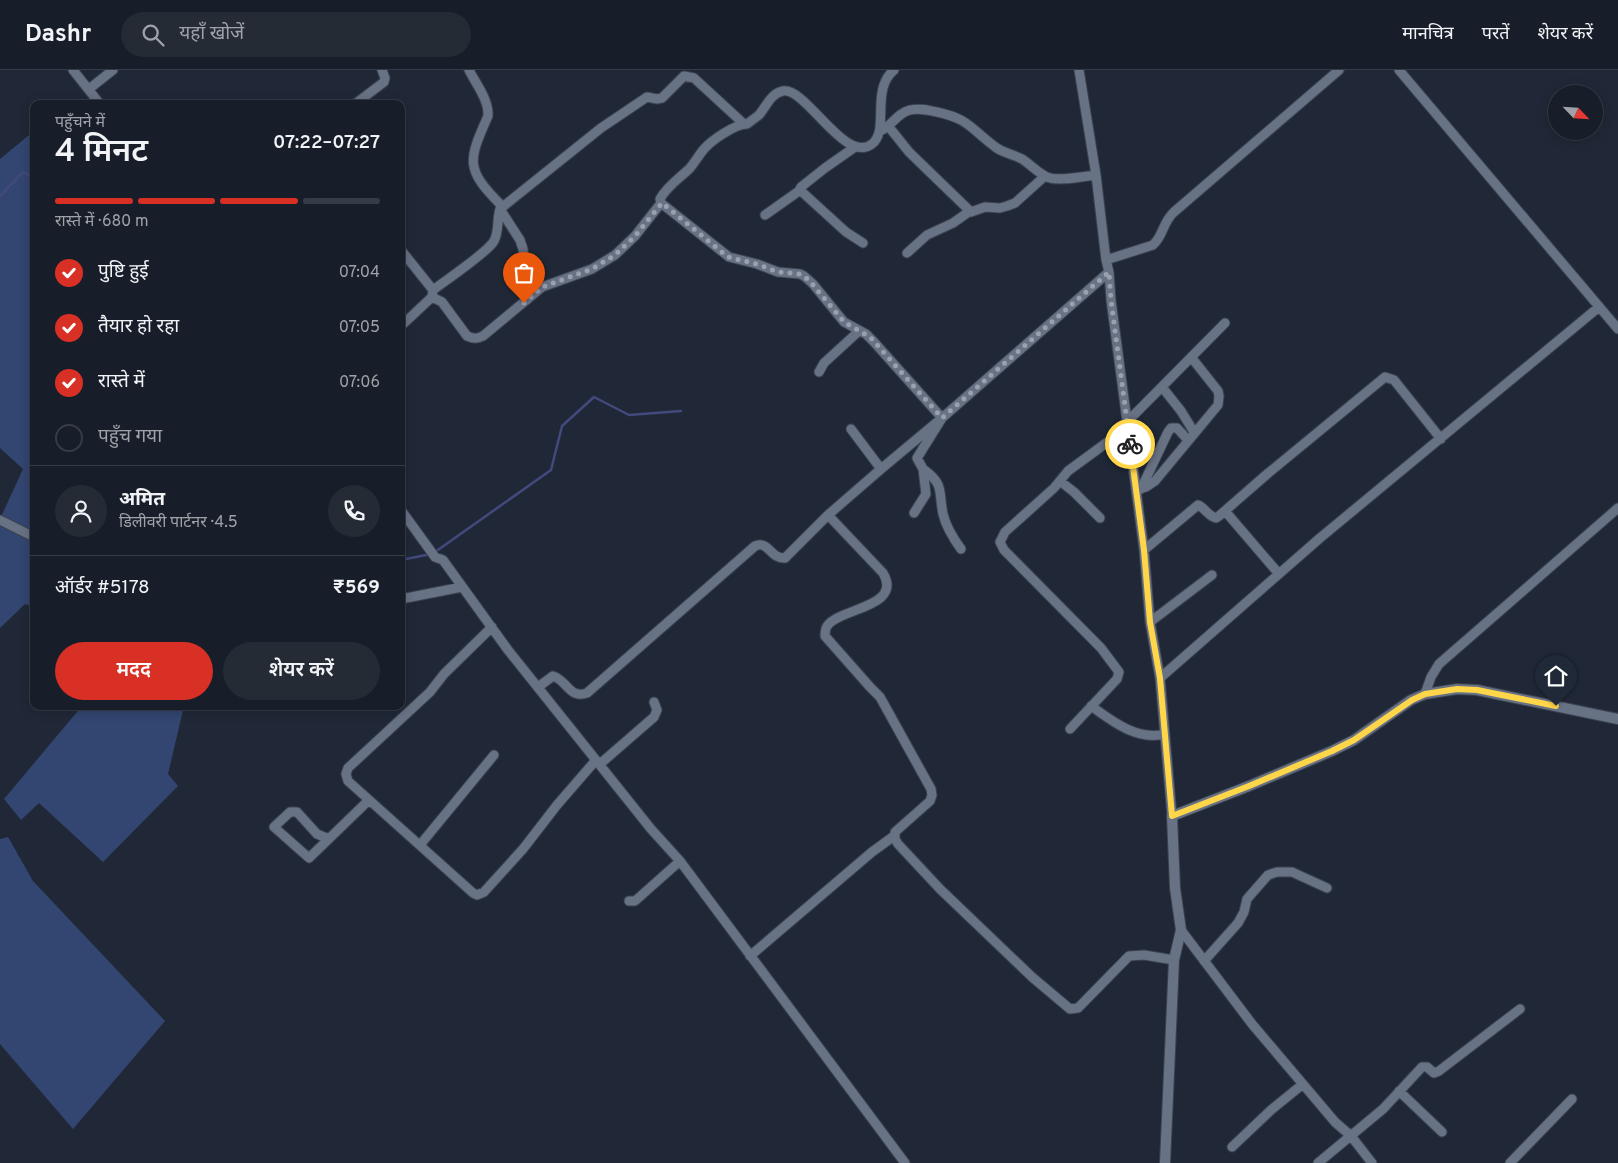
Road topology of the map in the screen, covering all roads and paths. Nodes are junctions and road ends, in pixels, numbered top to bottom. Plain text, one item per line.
1 (73, 70) edge
2 (113, 70) edge
3 (382, 70) edge
4 (469, 70) edge
5 (681, 70) edge
6 (1080, 70) edge
7 (1339, 70) edge
8 (1399, 70) edge
9 (892, 71) edge
10 (689, 76) junction
11 (90, 89) junction
12 (97, 100) edge
13 (360, 100) edge
14 (744, 124) junction
15 (889, 127) junction
16 (880, 131) junction
17 (854, 147) junction
18 (1096, 175) junction
19 (1045, 176) junction
20 (799, 191) junction
21 (662, 203) junction
22 (501, 207) junction
23 (970, 211) junction
24 (765, 215) dead end
25 (863, 243) dead end
26 (907, 253) dead end
27 (405, 256) edge
28 (1106, 260) junction
29 (1109, 272) junction
30 (433, 294) junction
31 (527, 300) junction
32 (1599, 307) junction
33 (405, 322) edge
34 (1225, 323) dead end
35 (1618, 328) edge
36 (859, 331) junction
37 (1191, 357) junction
38 (819, 372) dead end
39 (1162, 387) junction
40 (942, 418) junction
41 (1128, 424) junction
42 (851, 429) dead end
43 (1194, 432) junction
44 (1441, 438) junction
45 (1188, 440) junction
46 (880, 469) junction
47 (922, 469) junction
48 (1060, 481) junction
49 (1138, 490) junction
50 (1618, 508) edge
51 (1225, 511) junction
52 (914, 513) dead end
53 (828, 515) junction
54 (405, 516) edge
55 (1100, 518) dead end
56 (0, 520) edge
57 (30, 535) edge
58 (961, 549) dead end
59 (1144, 550) junction
60 (1279, 574) junction
61 (1212, 575) dead end
62 (462, 587) junction
63 (405, 598) edge
64 (1150, 622) junction
65 (492, 627) junction
66 (1160, 678) junction
67 (538, 687) junction
68 (1425, 694) junction
69 (654, 702) dead end
70 (1091, 706) junction
71 (1618, 719) edge
72 (1070, 729) dead end
73 (1164, 734) junction
74 (494, 755) dead end
75 (598, 762) junction
76 (369, 800) junction
77 (1172, 816) junction
78 (894, 836) junction
79 (328, 840) junction
80 (420, 845) junction
81 (680, 861) junction
82 (1327, 888) dead end
83 (629, 901) dead end
84 (1181, 930) junction
85 (750, 956) junction
86 (1174, 960) junction
87 (1204, 961) junction
88 (1520, 1009) dead end
89 (1303, 1084) junction
90 (1399, 1091) junction
91 (1572, 1099) dead end
92 (1442, 1132) dead end
93 (1351, 1136) junction
94 (1232, 1147) dead end
95 (905, 1163) edge
96 (1166, 1163) edge
97 (1318, 1163) edge
98 (1372, 1163) edge
99 (1510, 1163) edge

1 - 11 street
2 - 11 street
3 - 13 street
4 - 22 street
5 - 10 street
6 - 18 street
7 - 28 street
8 - 32 street
9 - 16 street
10 - 14 street
10 - 22 street
11 - 12 street
14 - 17 street
14 - 21 street
15 - 16 street
15 - 19 street
15 - 23 street
16 - 17 street
17 - 20 street
18 - 19 street
18 - 28 street
19 - 23 street
20 - 24 street
20 - 25 street
21 - 31 street
21 - 36 street
22 - 30 street
22 - 31 street
23 - 26 street
27 - 30 street
28 - 29 street
29 - 40 street
29 - 41 street
30 - 31 street
30 - 33 street
32 - 35 street
32 - 44 street
34 - 37 street
36 - 38 street
36 - 40 street
37 - 39 street
37 - 43 street
39 - 41 street
39 - 43 street
40 - 46 street
40 - 47 street
41 - 48 street
41 - 49 street
42 - 46 street
43 - 45 street
44 - 51 street
44 - 60 street
45 - 49 street
45 - 49 street
46 - 53 street
47 - 52 street
47 - 58 street
48 - 55 street
48 - 70 street
49 - 59 street
50 - 68 street
51 - 59 street
51 - 60 street
53 - 67 street
53 - 78 street
54 - 62 street
56 - 57 street
59 - 64 street
60 - 66 street
61 - 64 street
62 - 63 street
62 - 65 street
64 - 66 street
65 - 67 street
65 - 76 street
66 - 73 street
67 - 75 street
68 - 71 street
68 - 77 street
69 - 75 street
70 - 72 street
70 - 73 street
73 - 77 street
74 - 80 street
75 - 80 street
75 - 81 street
76 - 79 street
76 - 80 street
77 - 84 street
78 - 85 street
78 - 86 street
79 - 79 street
81 - 83 street
81 - 85 street
82 - 87 street
84 - 86 street
84 - 87 street
85 - 95 street
86 - 96 street
87 - 89 street
88 - 90 street
89 - 93 street
89 - 94 street
90 - 92 street
90 - 93 street
91 - 99 street
93 - 97 street
93 - 98 street

